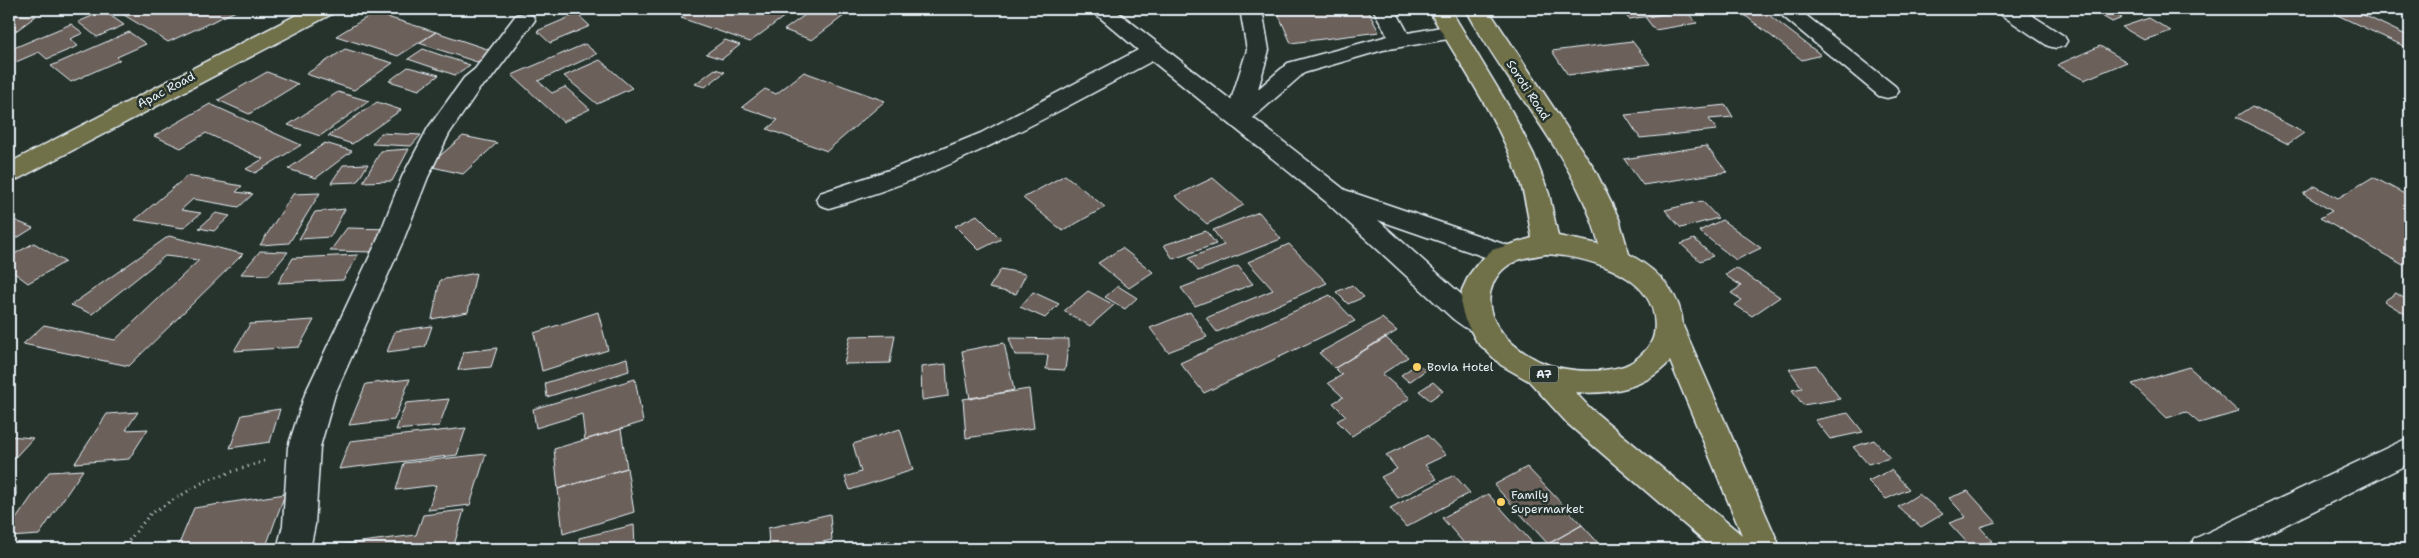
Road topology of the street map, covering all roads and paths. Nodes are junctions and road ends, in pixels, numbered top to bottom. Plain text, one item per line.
1 (324, 9) edge
2 (1101, 9) edge
3 (1251, 9) edge
4 (1384, 9) edge
5 (1439, 9) edge
6 (1477, 9) edge
7 (1785, 9) edge
8 (2008, 9) edge
9 (524, 20) dead end
10 (1452, 32) junction
11 (1402, 41) junction
12 (2056, 41) dead end
13 (1154, 52) junction
14 (1887, 91) dead end
15 (1237, 119) junction
16 (9, 173) edge
17 (1334, 195) junction
18 (829, 199) dead end
19 (1546, 245) junction
20 (1505, 255) junction
21 (1617, 260) junction
22 (1480, 324) junction
23 (1670, 328) junction
24 (1539, 373) junction
25 (304, 447) junction
26 (2410, 449) edge
27 (122, 549) edge
28 (293, 549) edge
29 (1736, 549) edge
30 (1765, 549) edge
31 (2206, 549) edge

1 - 16 main road, Apac Road
2 - 13 street
3 - 15 street
4 - 11 street
5 - 10 main road
6 - 21 main road, Soroti Road
7 - 14 street
8 - 12 street
9 - 25 street
10 - 11 street
10 - 19 main road
11 - 15 street
13 - 15 street
13 - 18 street
15 - 17 street
17 - 20 street
17 - 22 street
19 - 20 main road, A7
19 - 21 main road, A7
20 - 22 main road, A7
21 - 23 main road, A7
22 - 24 main road, A7
23 - 24 main road, A7
23 - 30 main road, A7
24 - 29 main road, A7
25 - 27 path
25 - 28 street
26 - 31 street

